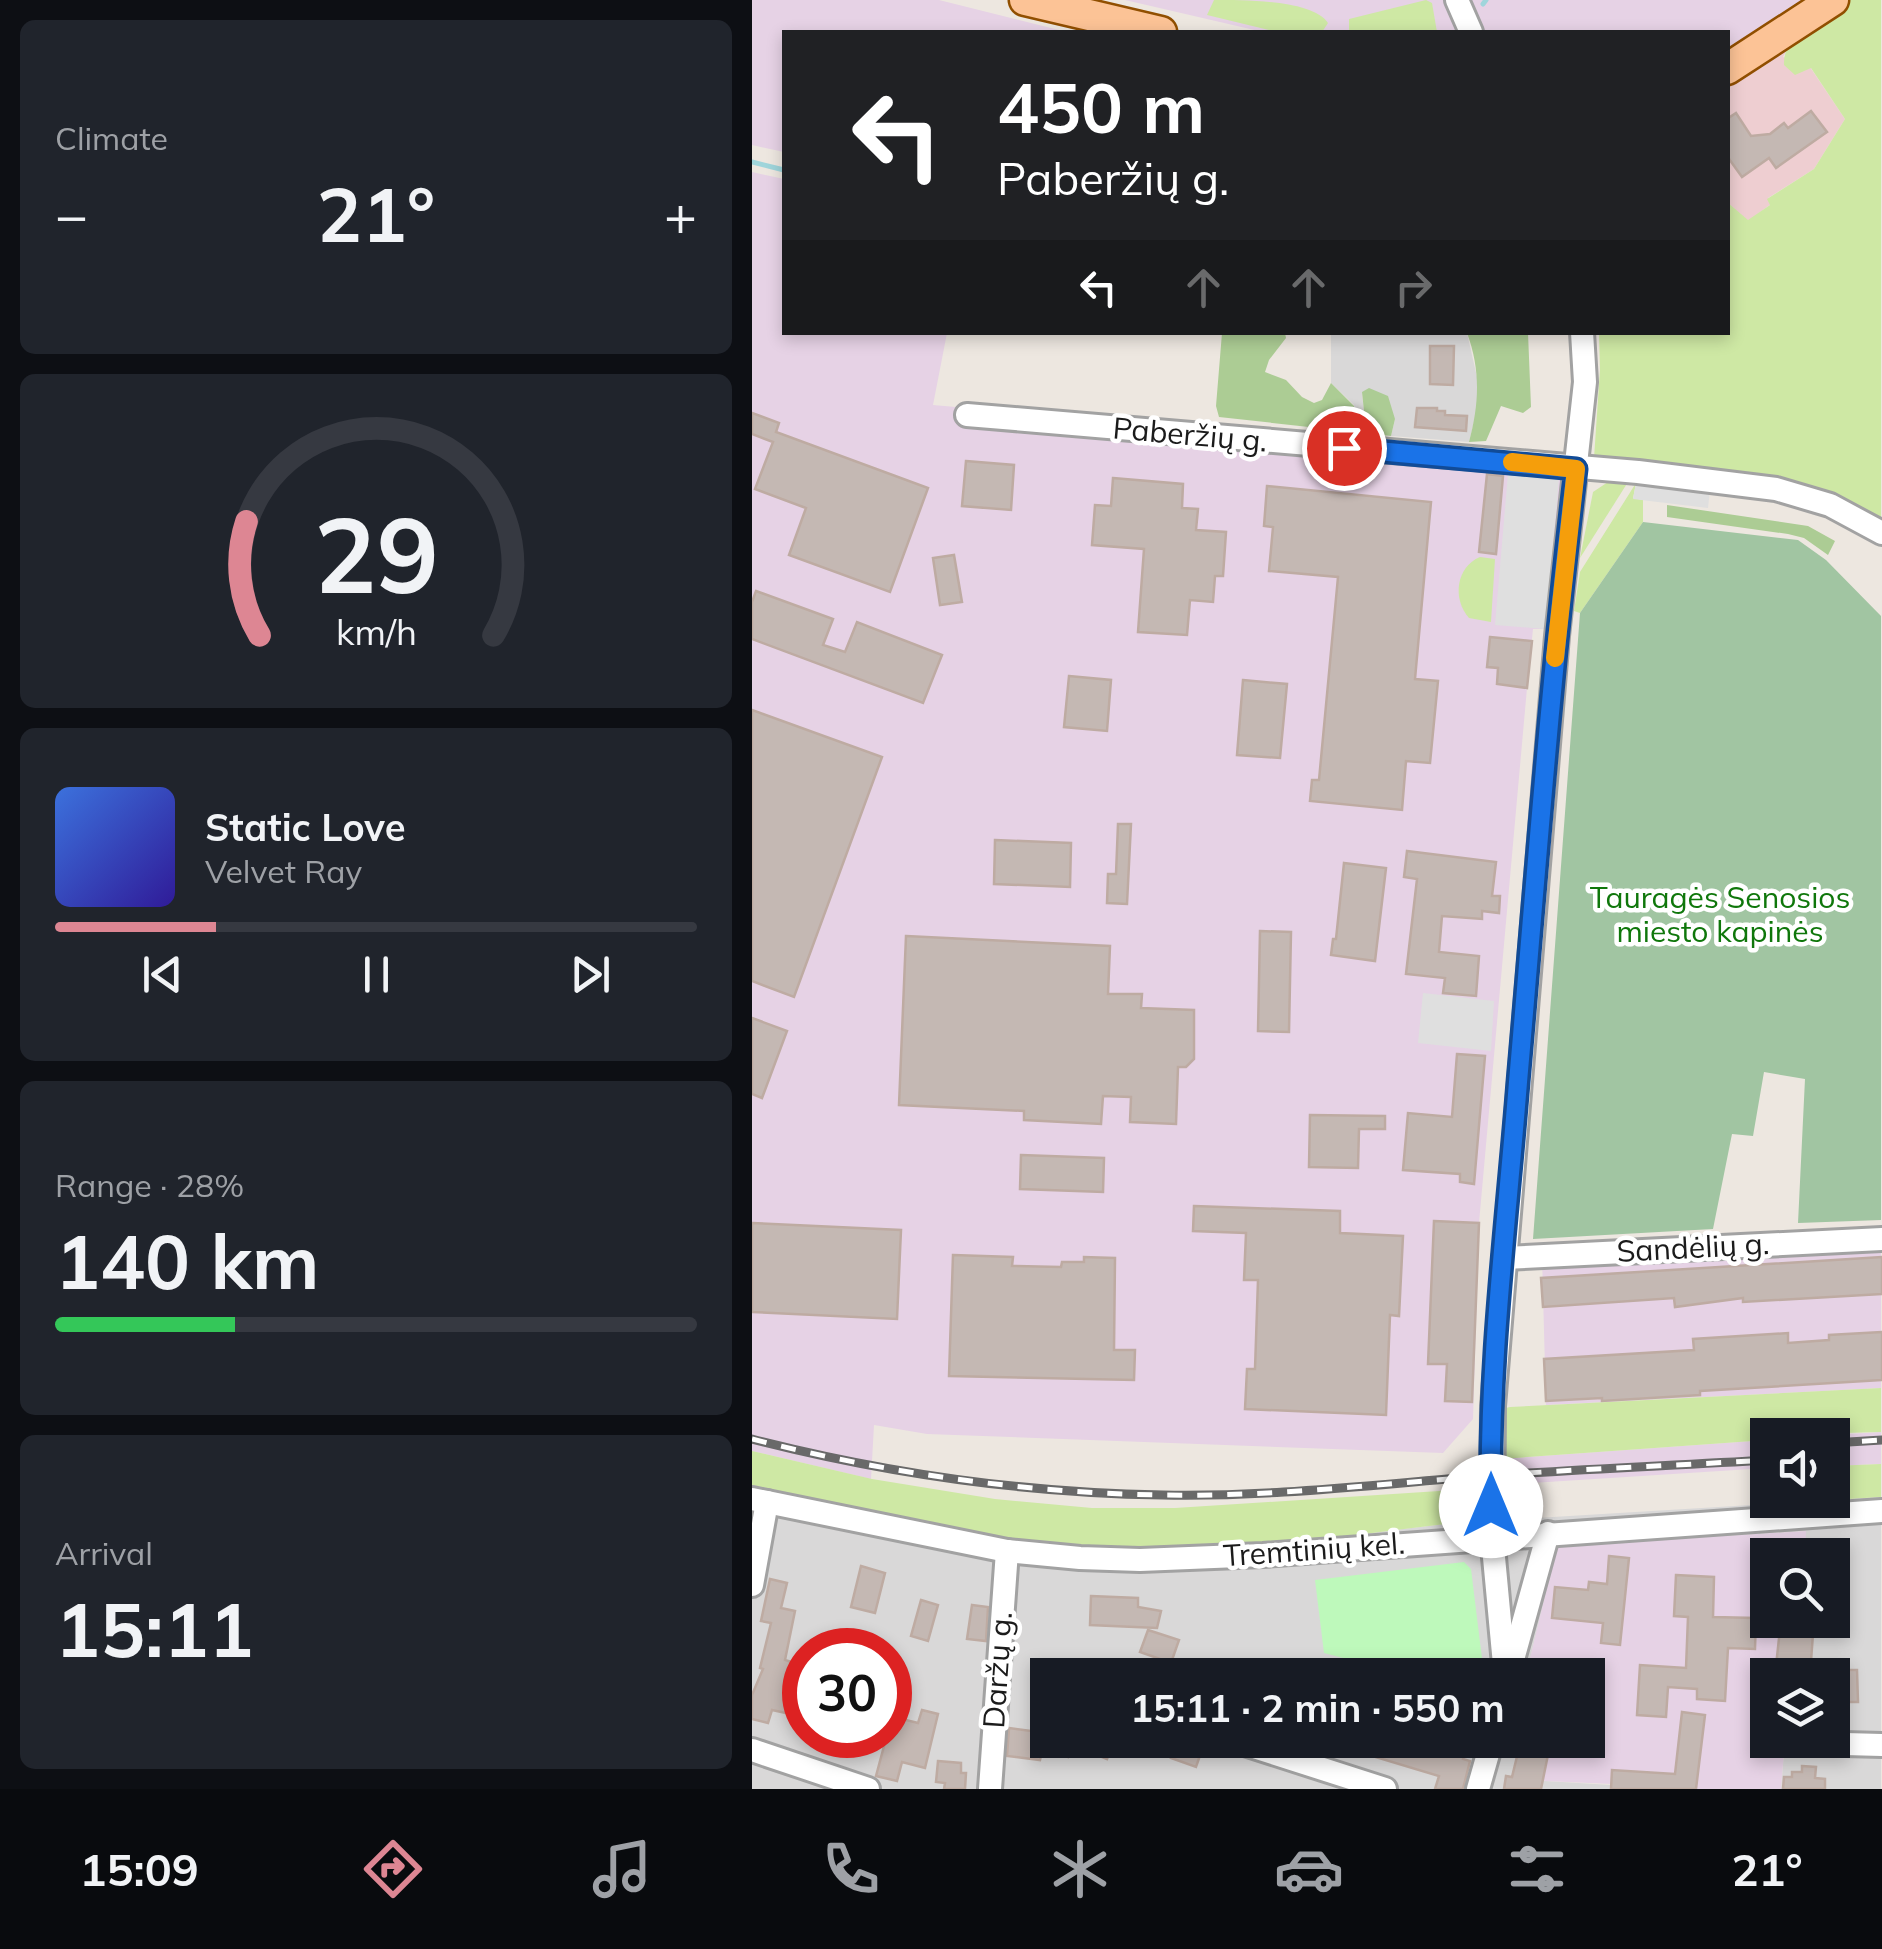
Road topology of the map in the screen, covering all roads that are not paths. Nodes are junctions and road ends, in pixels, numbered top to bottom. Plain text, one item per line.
1 (1026, 0) edge
2 (1457, 0) edge
3 (1833, 0) edge
4 (1153, 30) edge
5 (1470, 30) edge
6 (1730, 67) edge
7 (1582, 335) edge
8 (967, 415) dead end
9 (1576, 469) junction
10 (1882, 533) edge
11 (1882, 1238) edge
12 (1504, 1258) junction
13 (760, 1501) edge
14 (1882, 1510) edge
15 (1548, 1533) junction
16 (1492, 1536) junction
17 (1007, 1550) junction
18 (752, 1585) edge
19 (1497, 1596) junction
20 (1531, 1600) junction
21 (1505, 1658) edge
22 (1512, 1658) edge
23 (1850, 1744) edge
24 (1882, 1745) edge
25 (752, 1750) edge
26 (1288, 1758) edge
27 (1487, 1758) edge
28 (868, 1789) edge
29 (990, 1789) edge
30 (1385, 1789) edge
31 (1478, 1789) edge

1 - 4 main road
2 - 5 street
3 - 6 main road
7 - 9 street
8 - 9 street, Paberžių g.
9 - 10 street, Paberžių g.
9 - 12 street
11 - 12 street, Sandėlių g.
12 - 16 street
13 - 17 street, Tremtinių kel.
13 - 18 street
14 - 15 street, Tremtinių kel.
15 - 16 street, Tremtinių kel.
15 - 20 street
16 - 17 street, Tremtinių kel.
16 - 19 street
17 - 29 street, Daržų g.
19 - 20 street
19 - 21 street
20 - 22 street
23 - 24 street
25 - 28 street
26 - 30 street
27 - 31 street

